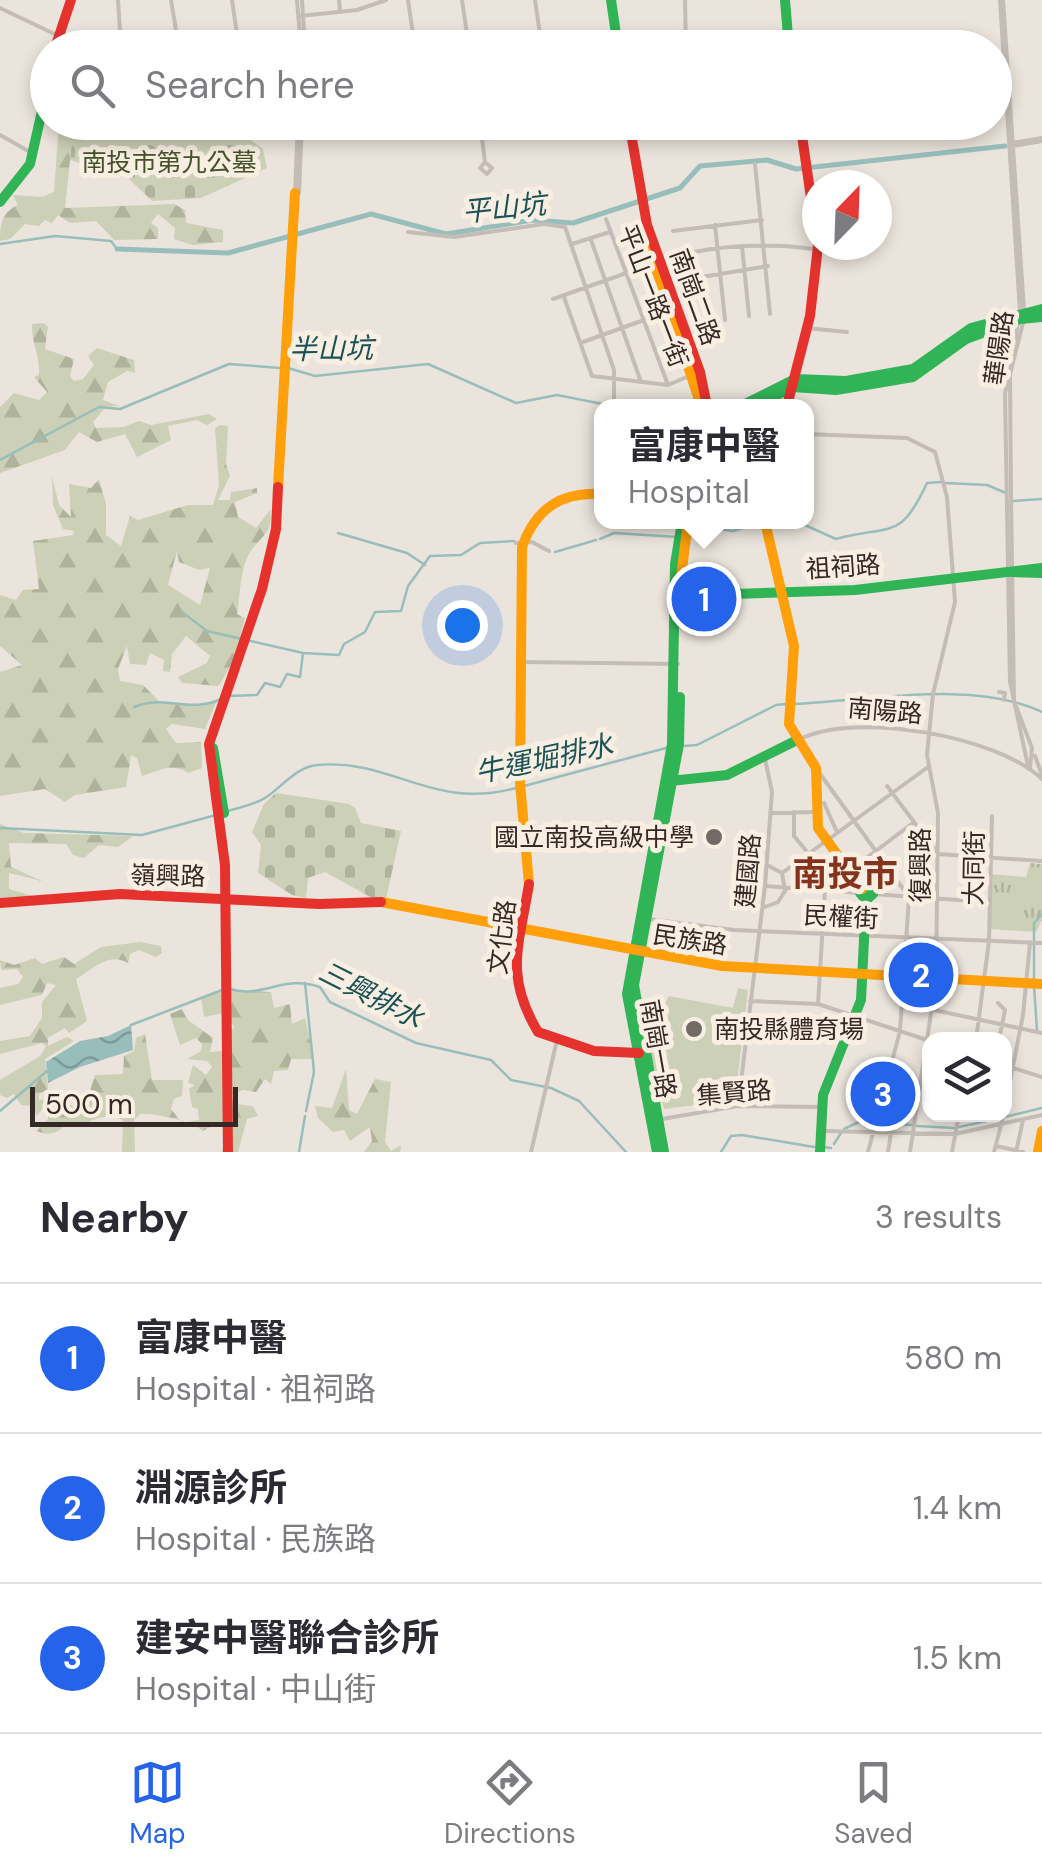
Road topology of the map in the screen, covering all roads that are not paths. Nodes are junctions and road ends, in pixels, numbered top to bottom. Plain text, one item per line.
1 (71, 0) edge
2 (118, 0) edge
3 (171, 0) edge
4 (232, 0) edge
5 (300, 0) edge
6 (339, 0) edge
7 (386, 0) edge
8 (408, 0) edge
9 (462, 0) edge
10 (535, 0) edge
11 (609, 0) edge
12 (685, 0) edge
13 (785, 0) edge
14 (1002, 0) edge
15 (0, 8) edge
16 (340, 12) junction
17 (302, 16) junction
18 (49, 30) edge
19 (60, 30) edge
20 (120, 30) edge
21 (176, 30) edge
22 (236, 30) edge
23 (302, 30) edge
24 (413, 30) edge
25 (466, 30) edge
26 (539, 30) edge
27 (613, 30) edge
28 (686, 30) edge
29 (788, 30) edge
30 (1004, 30) edge
31 (0, 136) edge
32 (37, 140) edge
33 (299, 140) edge
34 (482, 140) edge
35 (628, 140) edge
36 (803, 140) edge
37 (1011, 140) edge
38 (1042, 140) edge
39 (1011, 145) junction
40 (34, 153) junction
41 (485, 162) dead end
42 (755, 164) dead end
43 (808, 170) edge
44 (297, 193) joint
45 (0, 202) edge
46 (606, 219) dead end
47 (762, 220) junction
48 (716, 225) junction
49 (673, 231) dead end
50 (408, 232) dead end
51 (610, 232) junction
52 (591, 240) junction
53 (766, 242) junction
54 (571, 244) junction
55 (742, 245) junction
56 (717, 248) junction
57 (802, 248) edge
58 (816, 260) edge
59 (657, 262) junction
60 (768, 266) junction
61 (744, 270) junction
62 (626, 274) junction
63 (720, 274) junction
64 (695, 278) dead end
65 (606, 282) junction
66 (586, 289) junction
67 (564, 296) junction
68 (553, 299) dead end
69 (1042, 310) edge
70 (770, 314) dead end
71 (1022, 315) junction
72 (749, 316) dead end
73 (1042, 317) edge
74 (644, 320) junction
75 (725, 320) dead end
76 (623, 328) junction
77 (807, 328) junction
78 (847, 332) dead end
79 (602, 335) junction
80 (582, 343) junction
81 (694, 374) junction
82 (617, 380) junction
83 (641, 382) junction
84 (794, 383) junction
85 (668, 385) junction
86 (615, 399) edge
87 (702, 399) edge
88 (703, 399) edge
89 (757, 399) edge
90 (768, 399) edge
91 (789, 399) edge
92 (814, 434) edge
93 (594, 494) edge
94 (684, 529) edge
95 (767, 529) edge
96 (520, 543) junction
97 (549, 551) dead end
98 (1042, 570) edge
99 (1013, 574) junction
100 (955, 578) junction
101 (784, 590) junction
102 (677, 596) junction
103 (521, 662) junction
104 (676, 664) junction
105 (1000, 692) dead end
106 (1011, 703) junction
107 (928, 734) junction
108 (797, 740) junction
109 (1029, 748) junction
110 (765, 759) junction
111 (1014, 760) junction
112 (928, 767) junction
113 (1029, 767) junction
114 (816, 768) junction
115 (1042, 777) edge
116 (668, 781) junction
117 (886, 786) dead end
118 (892, 794) junction
119 (820, 807) junction
120 (794, 812) junction
121 (771, 813) junction
122 (992, 816) dead end
123 (856, 820) junction
124 (912, 823) junction
125 (837, 832) junction
126 (826, 840) junction
127 (878, 849) junction
128 (808, 854) junction
129 (938, 854) junction
130 (989, 858) junction
131 (1042, 862) edge
132 (766, 865) junction
133 (848, 871) junction
134 (782, 873) junction
135 (895, 874) junction
136 (765, 886) junction
137 (785, 887) junction
138 (825, 890) junction
139 (867, 893) junction
140 (909, 896) junction
141 (228, 898) junction
142 (938, 898) junction
143 (987, 902) junction
144 (0, 903) edge
145 (335, 903) joint
146 (763, 907) junction
147 (642, 917) junction
148 (522, 930) junction
149 (759, 930) junction
150 (823, 934) junction
151 (866, 936) junction
152 (906, 938) junction
153 (938, 938) junction
154 (989, 941) junction
155 (1030, 943) junction
156 (1042, 943) edge
157 (636, 952) junction
158 (754, 970) junction
159 (819, 974) junction
160 (864, 976) junction
161 (905, 978) junction
162 (936, 980) junction
163 (986, 980) junction
164 (1028, 983) junction
165 (1042, 984) edge
166 (750, 1001) junction
167 (818, 1004) junction
168 (998, 1004) dead end
169 (934, 1010) junction
170 (857, 1017) junction
171 (980, 1019) junction
172 (1002, 1024) junction
173 (1020, 1028) junction
174 (900, 1031) junction
175 (930, 1032) edge
176 (978, 1032) edge
177 (1000, 1032) edge
178 (1042, 1033) edge
179 (922, 1039) edge
180 (557, 1040) junction
181 (641, 1053) junction
182 (1013, 1068) junction
183 (1012, 1073) edge
184 (1042, 1077) edge
185 (922, 1082) edge
186 (738, 1106) junction
187 (821, 1107) junction
188 (1042, 1114) edge
189 (1024, 1120) junction
190 (654, 1121) junction
191 (957, 1122) edge
192 (1002, 1122) edge
193 (1001, 1125) junction
194 (820, 1130) junction
195 (873, 1130) junction
196 (891, 1133) junction
197 (1042, 1133) edge
198 (955, 1134) junction
199 (913, 1135) junction
200 (820, 1148) edge
201 (995, 1149) edge
202 (1018, 1151) edge
203 (230, 1152) edge
204 (532, 1152) edge
205 (661, 1152) edge
206 (868, 1152) edge
207 (888, 1152) edge
208 (910, 1152) edge
209 (952, 1152) edge
210 (1038, 1152) edge

1 - 19 main road
2 - 20 street
3 - 21 street
4 - 22 street
5 - 17 street
6 - 16 street
7 - 16 street
8 - 24 street
9 - 25 street
10 - 26 street
11 - 27 main road
12 - 28 street
13 - 29 main road
14 - 30 street, 華陽路
15 - 18 street
16 - 17 street
17 - 23 street
31 - 40 street
32 - 40 main road
33 - 44 street
34 - 41 street
35 - 59 main road, 南崗二路
36 - 43 main road
37 - 39 street, 華陽路
38 - 39 street
39 - 71 street, 華陽路
40 - 45 main road
42 - 47 street
44 - 141 main road
46 - 51 street, 平山一路一街
47 - 48 street
47 - 53 street
48 - 49 street
48 - 56 street
50 - 54 street
51 - 52 street
51 - 62 street, 平山一路一街
52 - 54 street
52 - 65 street
53 - 55 street
53 - 57 street
53 - 60 street
54 - 66 street
55 - 56 street
55 - 61 street
56 - 59 street
56 - 63 street
58 - 77 main road
59 - 62 street
59 - 81 main road, 南崗二路
59 - 88 main road, 南崗二路
60 - 61 street
60 - 70 street
61 - 63 street
61 - 72 street
62 - 65 street
62 - 74 street, 平山一路一街
63 - 64 street
63 - 75 street
65 - 66 street
65 - 76 street
66 - 67 street
66 - 79 street
67 - 68 street
67 - 80 street
69 - 71 main road
71 - 73 main road
71 - 84 main road
71 - 99 street, 華陽路
74 - 76 street
74 - 85 street, 平山一路一街
76 - 79 street
76 - 83 street
77 - 78 street
77 - 84 main road
79 - 80 street
79 - 82 street
80 - 82 street
81 - 85 street
81 - 87 main road, 南崗二路
82 - 83 street
82 - 86 street
83 - 85 street
84 - 89 main road
84 - 90 main road
84 - 91 main road
92 - 100 street, 復興路
93 - 96 main road
94 - 102 main road
95 - 101 main road
96 - 97 street
96 - 103 main road, 文化路
98 - 99 main road, 祖祠路
99 - 100 main road, 祖祠路
99 - 106 street, 華陽路
100 - 101 main road, 祖祠路
100 - 107 street, 復興路
101 - 102 main road, 祖祠路
101 - 108 main road
102 - 104 main road
103 - 104 street
103 - 148 main road, 文化路
104 - 116 main road
105 - 106 street
106 - 109 street, 華陽路
107 - 108 street, 南陽路
107 - 111 street, 南陽路
107 - 112 street, 復興路
108 - 110 main road, 南陽路
108 - 114 main road
109 - 111 street
109 - 113 street, 華陽路
109 - 115 street
110 - 116 main road, 南陽路
110 - 121 street, 建國路
111 - 113 street, 南陽路
112 - 118 street
112 - 129 street, 復興路
113 - 115 street, 南陽路
114 - 119 main road
114 - 123 street
116 - 147 main road
117 - 118 street
118 - 123 street
118 - 124 street
119 - 120 street
119 - 125 street
119 - 126 main road
120 - 121 street
120 - 128 street
121 - 132 street, 建國路
122 - 130 street, 大同街
123 - 125 street
123 - 127 street
124 - 127 street
124 - 129 street
125 - 126 street
126 - 128 street
126 - 133 main road
127 - 133 street
127 - 135 street
128 - 134 street
129 - 130 street
129 - 142 street, 復興路
130 - 131 street
130 - 143 street, 大同街
132 - 134 street
132 - 136 street, 建國路
133 - 139 main road
134 - 137 street
135 - 139 street
135 - 140 street
136 - 137 street
136 - 146 street, 建國路
137 - 138 street
137 - 146 street
138 - 139 street
138 - 150 street
139 - 140 street
139 - 151 main road
140 - 142 street
140 - 152 street
141 - 144 main road, 嶺興路
141 - 145 main road, 嶺興路
141 - 203 main road
142 - 143 street
142 - 153 street, 復興路
143 - 154 street, 大同街
145 - 148 main road, 民族路
146 - 149 street, 建國路
147 - 149 street, 民權街
147 - 157 main road
148 - 157 main road, 民族路
148 - 180 main road, 文化路
149 - 150 street, 民權街
149 - 158 street, 建國路
150 - 151 street, 民權街
150 - 159 street
151 - 152 street, 民權街
151 - 160 main road
152 - 153 street, 民權街
152 - 161 street
153 - 154 street, 民權街
153 - 162 street, 復興路
154 - 155 street, 民權街
154 - 163 street, 大同街
155 - 156 street, 民權街
155 - 164 street
157 - 158 main road, 民族路
157 - 181 main road, 南崗一路
158 - 159 main road, 民族路
158 - 166 street, 建國路
159 - 160 main road, 民族路
159 - 167 street
160 - 161 main road, 民族路
160 - 170 main road
161 - 162 main road, 民族路
161 - 174 street
162 - 163 main road, 民族路
162 - 169 street, 復興路
163 - 164 main road, 民族路
163 - 171 street, 大同街
164 - 165 main road, 民族路
164 - 173 street
166 - 167 street
166 - 186 street, 建國路
167 - 170 street
168 - 172 street
169 - 171 street
169 - 175 street, 復興路
170 - 174 street
170 - 187 main road
171 - 172 street
171 - 176 street, 大同街
172 - 173 street
172 - 177 street
173 - 178 street
173 - 182 street
174 - 179 street
174 - 195 street
180 - 181 main road, 文化路
180 - 204 street
181 - 190 main road, 南崗一路
182 - 183 street
182 - 184 street
185 - 199 street, 復興路
186 - 187 street, 集賢路
186 - 190 street, 集賢路
187 - 194 main road
188 - 189 street
189 - 193 street
189 - 202 street
190 - 205 main road, 南崗一路
191 - 198 street
192 - 193 street
193 - 198 street
193 - 201 street
194 - 195 street
194 - 200 main road
195 - 196 street
195 - 206 street
196 - 199 street
196 - 207 street
197 - 210 main road
198 - 199 street
198 - 209 street
199 - 208 street, 復興路
201 - 202 street

